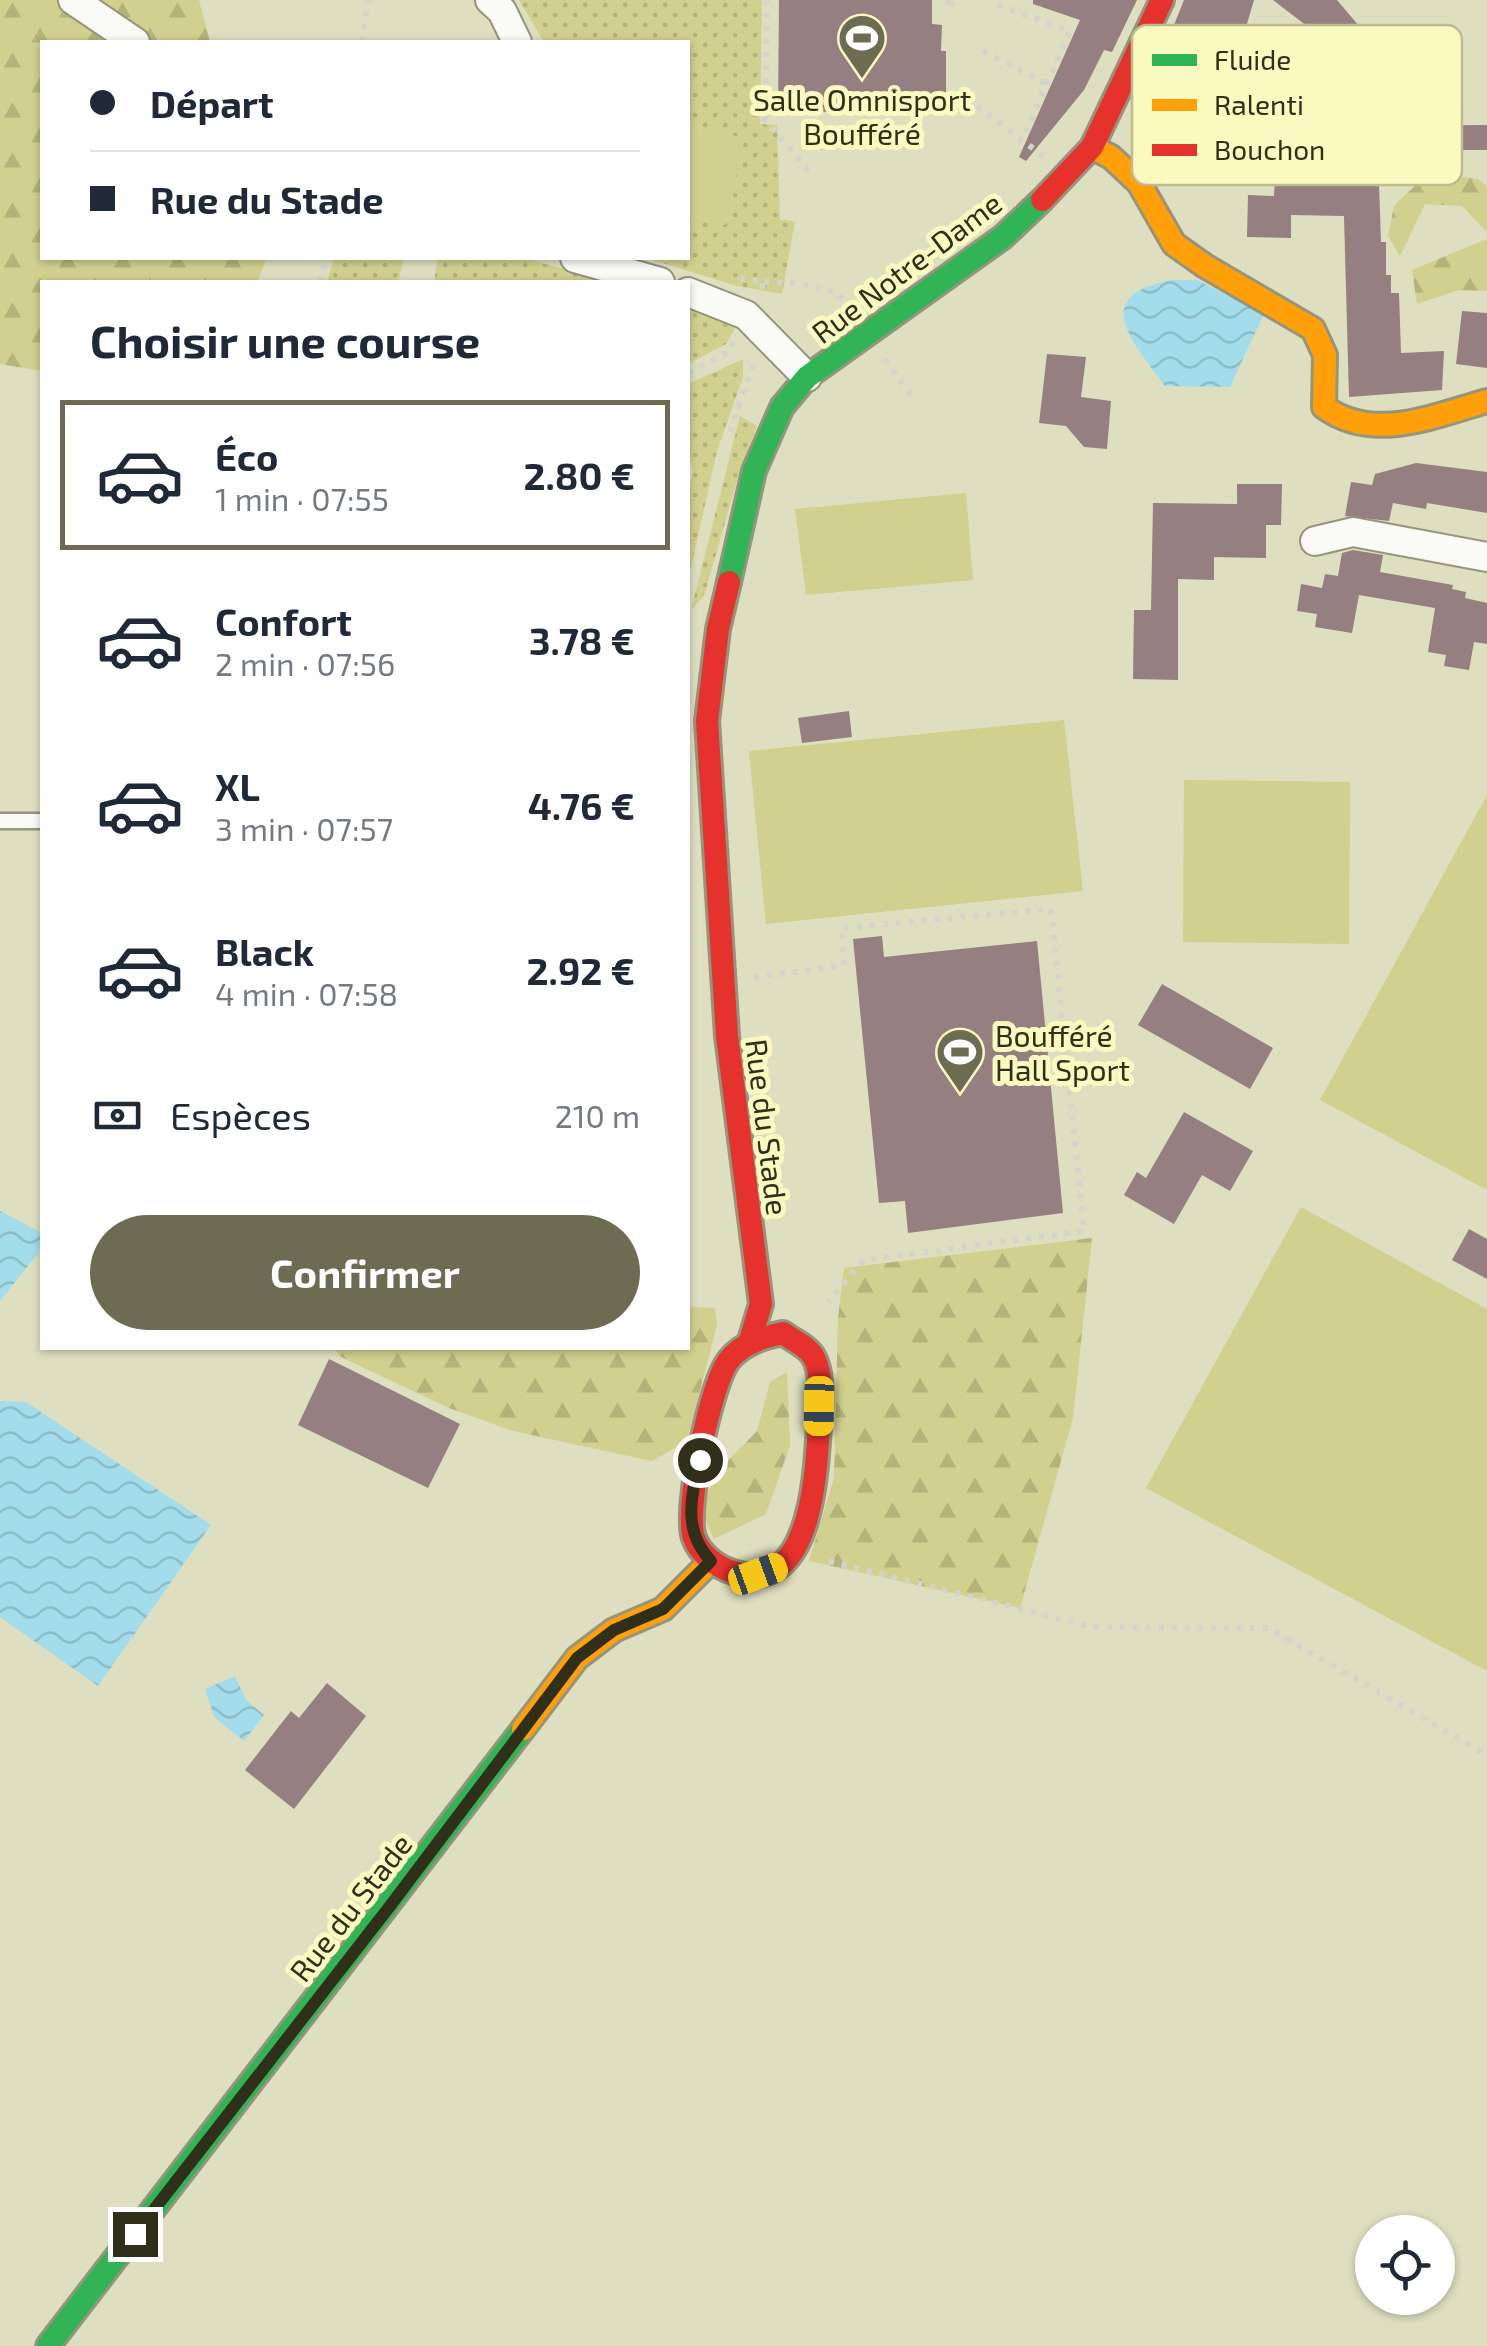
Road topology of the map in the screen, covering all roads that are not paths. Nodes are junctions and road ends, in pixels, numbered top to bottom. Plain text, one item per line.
1 (73, 0) edge
2 (490, 0) edge
3 (1162, 0) edge
4 (1150, 25) edge
5 (132, 40) edge
6 (516, 40) edge
7 (1132, 63) edge
8 (1092, 147) junction
9 (1132, 177) edge
10 (1140, 185) edge
11 (582, 260) edge
12 (653, 280) edge
13 (690, 293) edge
14 (807, 378) junction
15 (1487, 400) edge
16 (1316, 541) dead end
17 (1487, 558) edge
18 (0, 820) edge
19 (40, 820) edge
20 (760, 1304) junction
21 (783, 1333) junction
22 (749, 1344) junction
23 (711, 1561) junction
24 (48, 2346) edge

1 - 5 street
2 - 6 street
3 - 4 street, Rue Notre-Dame
7 - 8 street, Rue Notre-Dame
8 - 9 street
8 - 14 street, Rue Notre-Dame
10 - 15 street
11 - 12 street
13 - 14 street
14 - 20 street, Rue du Stade
16 - 17 street
18 - 19 lane
20 - 21 street
20 - 22 street, Rue du Stade
21 - 22 street
21 - 23 street
22 - 23 street
23 - 24 street, Rue du Stade

